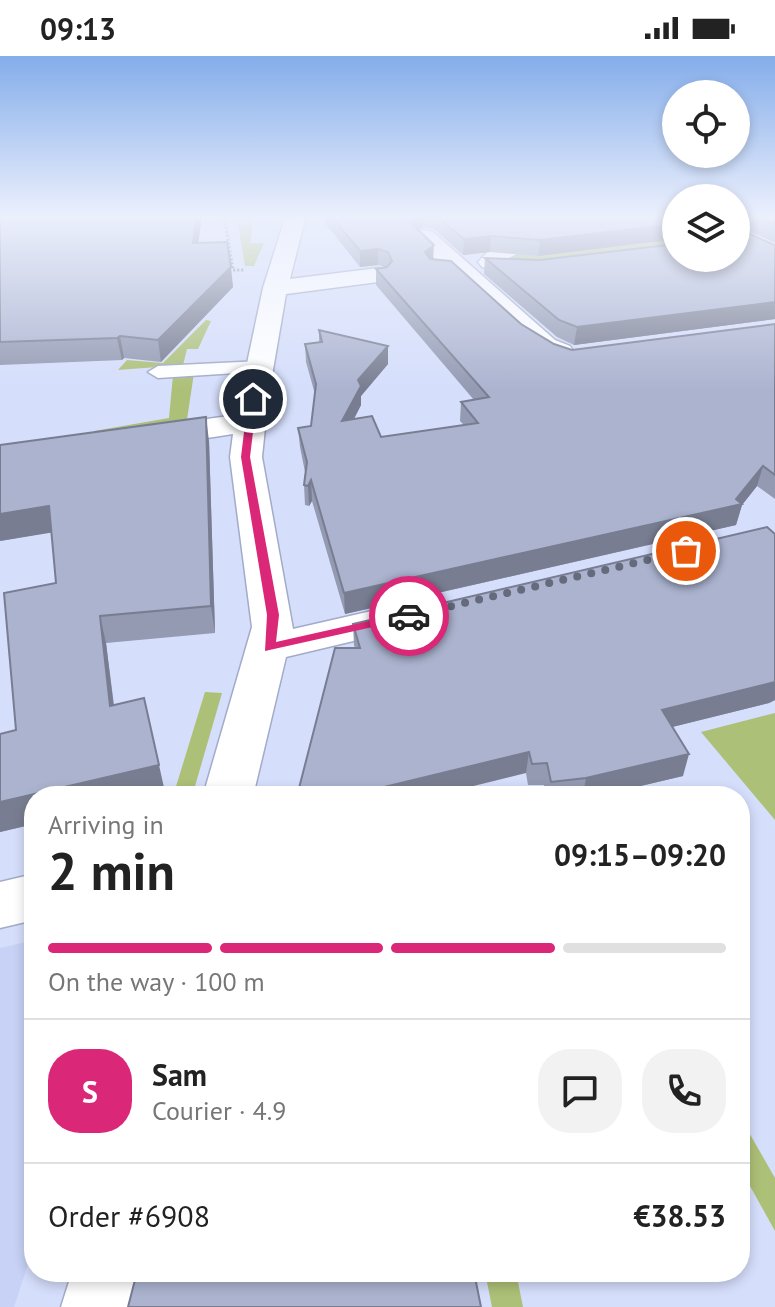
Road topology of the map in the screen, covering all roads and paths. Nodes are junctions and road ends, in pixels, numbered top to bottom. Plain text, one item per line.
1 (250, 273) edge
2 (280, 273) edge
3 (452, 273) edge
4 (378, 275) edge
5 (278, 279) junction
6 (587, 357) edge
7 (259, 367) junction
8 (158, 372) dead end
9 (250, 422) junction
10 (118, 441) edge
11 (453, 605) edge
12 (269, 648) junction
13 (231, 786) edge
14 (24, 899) edge
15 (0, 905) edge
16 (106, 1282) edge
17 (99, 1307) edge

1 - 5 path
2 - 5 street
3 - 6 street
4 - 5 street
5 - 7 street
7 - 8 lane
7 - 9 street
9 - 10 street
9 - 12 street
11 - 12 street
12 - 13 street
14 - 15 street
16 - 17 street

